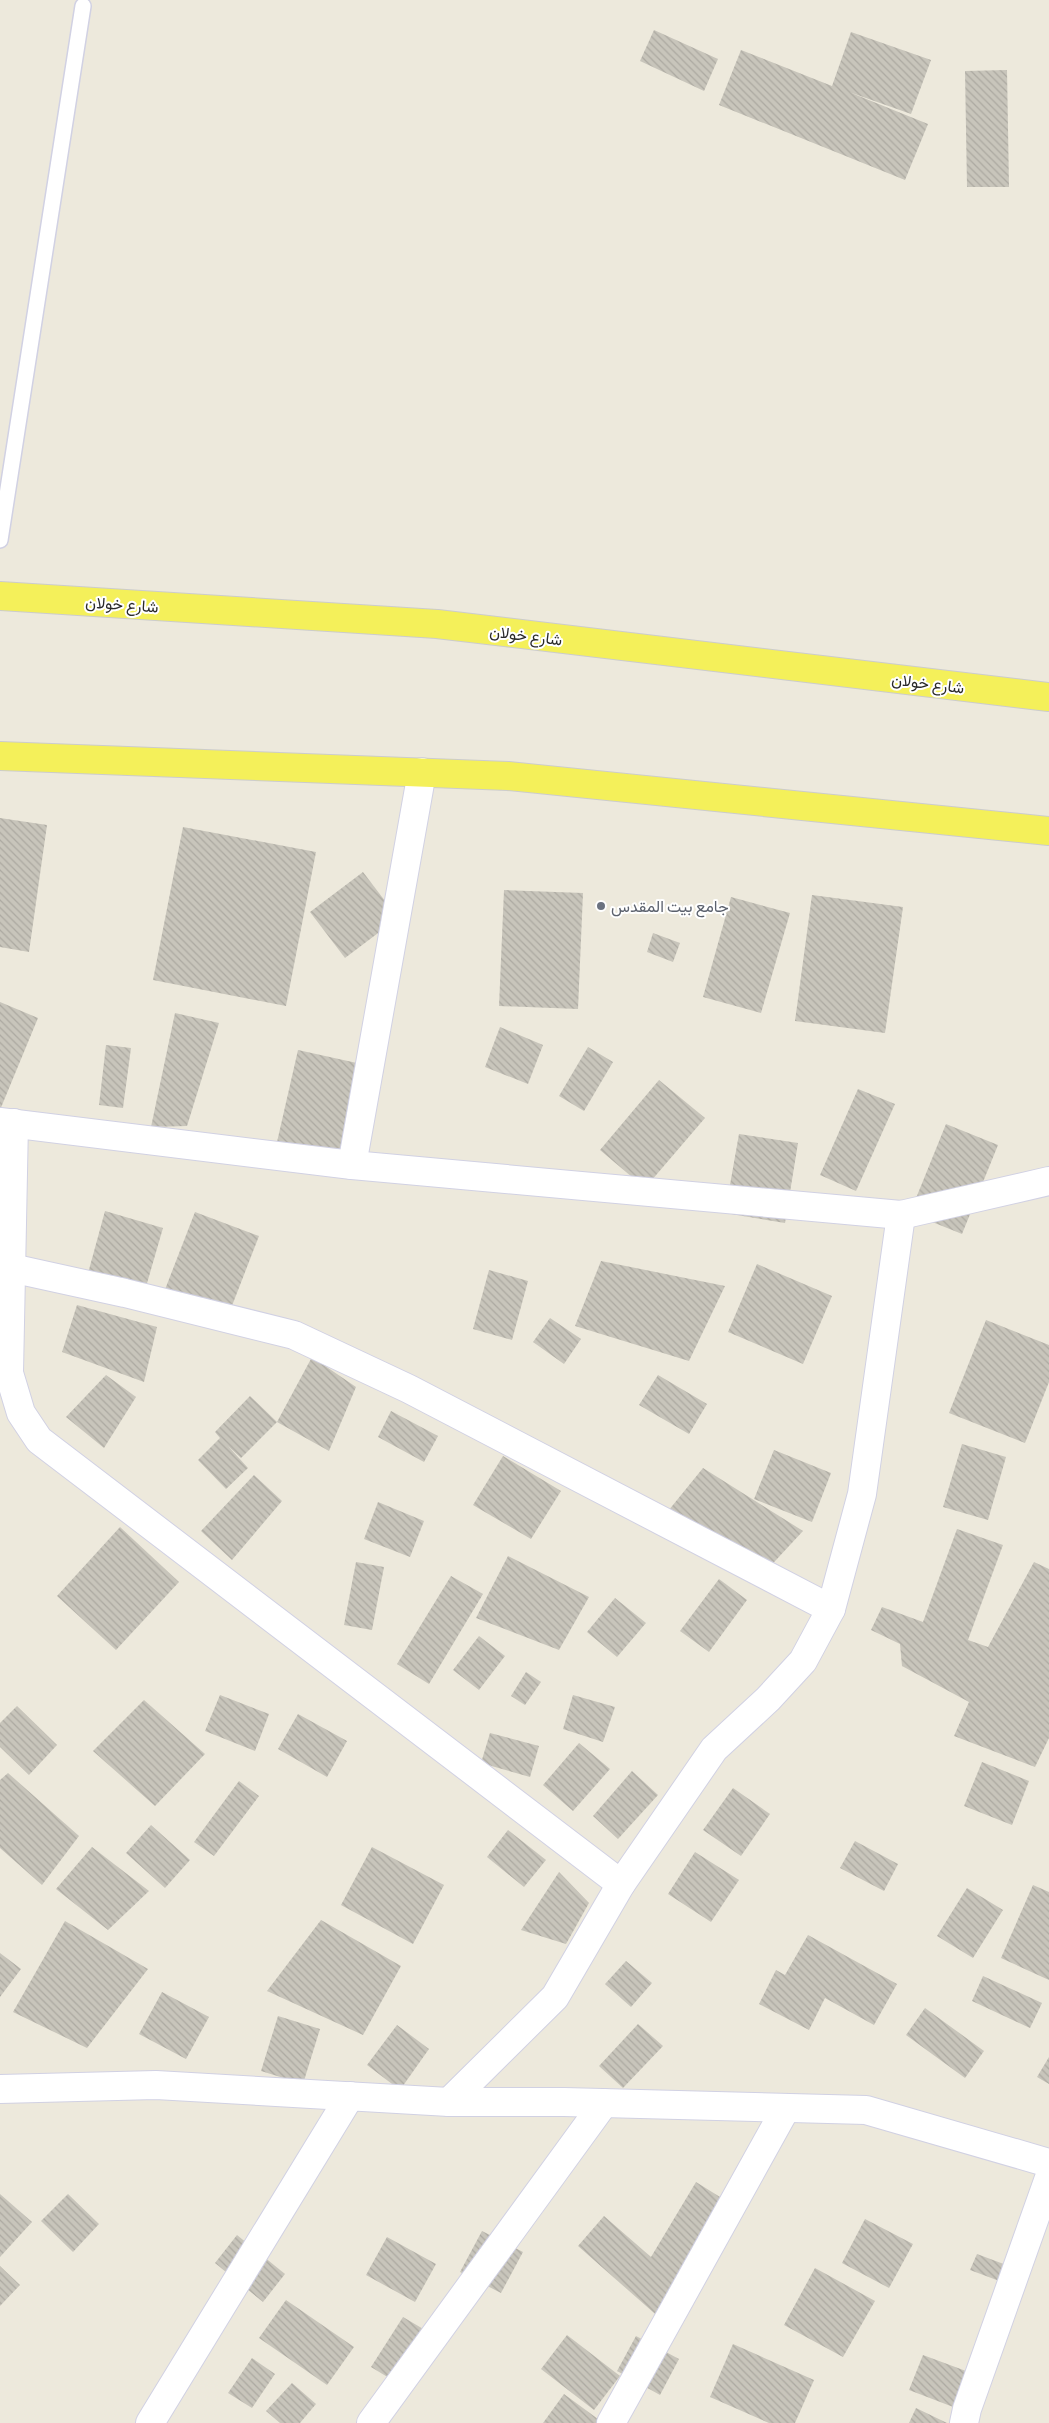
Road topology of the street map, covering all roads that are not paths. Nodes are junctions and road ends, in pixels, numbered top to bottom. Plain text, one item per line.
1 (82, 6) dead end
2 (0, 540) edge
3 (0, 596) edge
4 (1049, 697) edge
5 (0, 756) edge
6 (422, 772) junction
7 (1049, 831) edge
8 (7, 1123) edge
9 (352, 1165) junction
10 (1049, 1181) edge
11 (901, 1215) junction
12 (11, 1268) junction
13 (831, 1610) junction
14 (621, 1884) junction
15 (4, 2087) edge
16 (350, 2096) junction
17 (449, 2102) junction
18 (604, 2103) junction
19 (786, 2108) junction
20 (1049, 2163) edge
21 (1049, 2178) edge
22 (150, 2423) edge
23 (371, 2423) edge
24 (611, 2423) edge
25 (964, 2423) edge

1 - 2 lane
3 - 4 main road, شارع خولان
5 - 6 main road
6 - 7 main road
6 - 9 street
8 - 9 street
8 - 12 street
9 - 11 street
10 - 11 street
11 - 13 street
12 - 13 street
12 - 14 street
13 - 14 street
14 - 17 street
15 - 16 street
16 - 17 street
16 - 22 street
17 - 18 street
18 - 19 street
18 - 23 street
19 - 20 street
19 - 24 street
21 - 25 street

